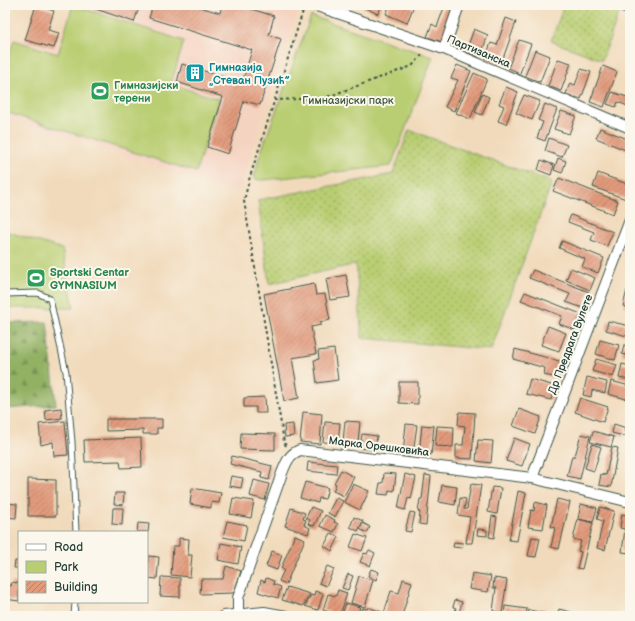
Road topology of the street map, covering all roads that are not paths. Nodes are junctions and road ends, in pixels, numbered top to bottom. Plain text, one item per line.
1 (314, 5) edge
2 (459, 5) edge
3 (444, 49) junction
4 (630, 128) edge
5 (630, 220) edge
6 (5, 294) edge
7 (532, 478) junction
8 (630, 502) edge
9 (76, 531) edge
10 (75, 603) edge
11 (238, 614) junction
12 (74, 616) edge
13 (224, 616) edge
14 (286, 616) edge

1 - 3 street, Партизанска
2 - 3 street
3 - 4 street, Партизанска
5 - 7 street, Др Предрага Вулете
6 - 9 lane
7 - 8 street, Марка Орешковића
7 - 11 street, Марка Орешковића
10 - 12 lane
11 - 13 street
11 - 14 street

